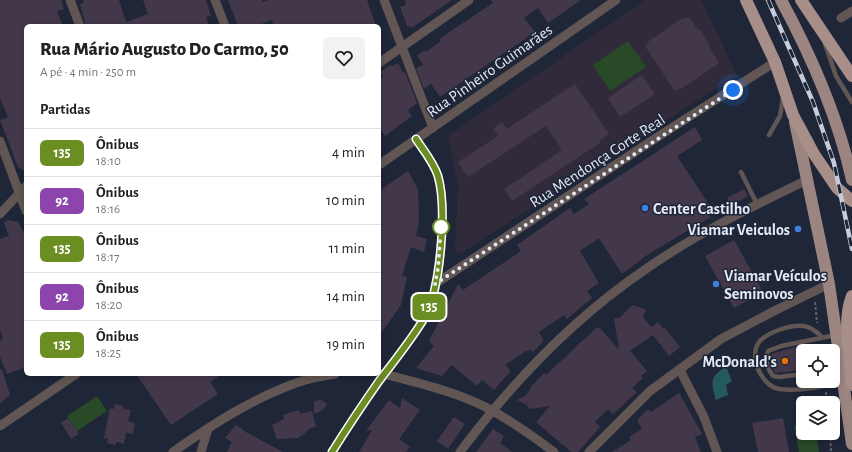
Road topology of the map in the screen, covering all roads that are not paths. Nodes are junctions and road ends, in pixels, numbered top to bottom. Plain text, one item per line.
1 (70, 0) edge
2 (215, 0) edge
3 (384, 0) edge
4 (469, 0) edge
5 (616, 0) edge
6 (746, 0) edge
7 (781, 0) edge
8 (801, 0) edge
9 (852, 11) edge
10 (841, 18) dead end
11 (79, 24) edge
12 (224, 24) edge
13 (821, 31) junction
14 (402, 47) junction
15 (381, 62) edge
16 (775, 62) junction
17 (852, 76) edge
18 (784, 87) junction
19 (852, 102) edge
20 (794, 115) junction
21 (433, 128) junction
22 (769, 134) dead end
23 (416, 139) junction
24 (0, 141) edge
25 (381, 164) edge
26 (741, 172) dead end
27 (807, 180) junction
28 (852, 180) edge
29 (24, 188) edge
30 (19, 194) junction
31 (852, 201) edge
32 (760, 203) junction
33 (24, 206) edge
34 (0, 214) edge
35 (435, 284) junction
36 (829, 284) junction
37 (852, 296) edge
38 (836, 335) junction
39 (820, 336) junction
40 (680, 370) junction
41 (382, 374) edge
42 (796, 375) edge
43 (73, 376) edge
44 (325, 376) edge
45 (381, 376) edge
46 (847, 384) edge
47 (807, 388) edge
48 (492, 411) junction
49 (0, 426) edge
50 (208, 430) junction
51 (852, 444) edge
52 (173, 452) edge
53 (201, 452) edge
54 (332, 452) edge
55 (460, 452) edge
56 (554, 452) edge
57 (590, 452) edge
58 (717, 452) edge

1 - 11 street
2 - 12 street
3 - 14 street
4 - 14 street
5 - 21 street, Rua Pinheiro Guimarães
6 - 16 highway
7 - 28 main road
8 - 13 highway
9 - 10 street
13 - 17 highway
13 - 19 lane
14 - 15 street
14 - 21 street
16 - 18 highway
16 - 35 street, Rua Mendonça Corte Real
18 - 20 highway
18 - 22 lane
20 - 27 main road
20 - 31 highway
21 - 23 street, Rua Pinheiro Guimarães
23 - 25 street, Rua Pinheiro Guimarães
23 - 35 street
24 - 30 street
26 - 32 lane
27 - 32 street
27 - 36 main road
29 - 30 street
30 - 33 street
30 - 34 street
32 - 48 street
35 - 41 street
36 - 38 main road
36 - 40 street
37 - 46 highway
38 - 39 lane
38 - 46 main road
39 - 42 lane
39 - 47 lane
40 - 57 street
40 - 58 street
41 - 48 street
43 - 49 street
44 - 50 street
45 - 54 street
46 - 51 main road
48 - 55 street
48 - 56 street
50 - 52 street
50 - 53 street

